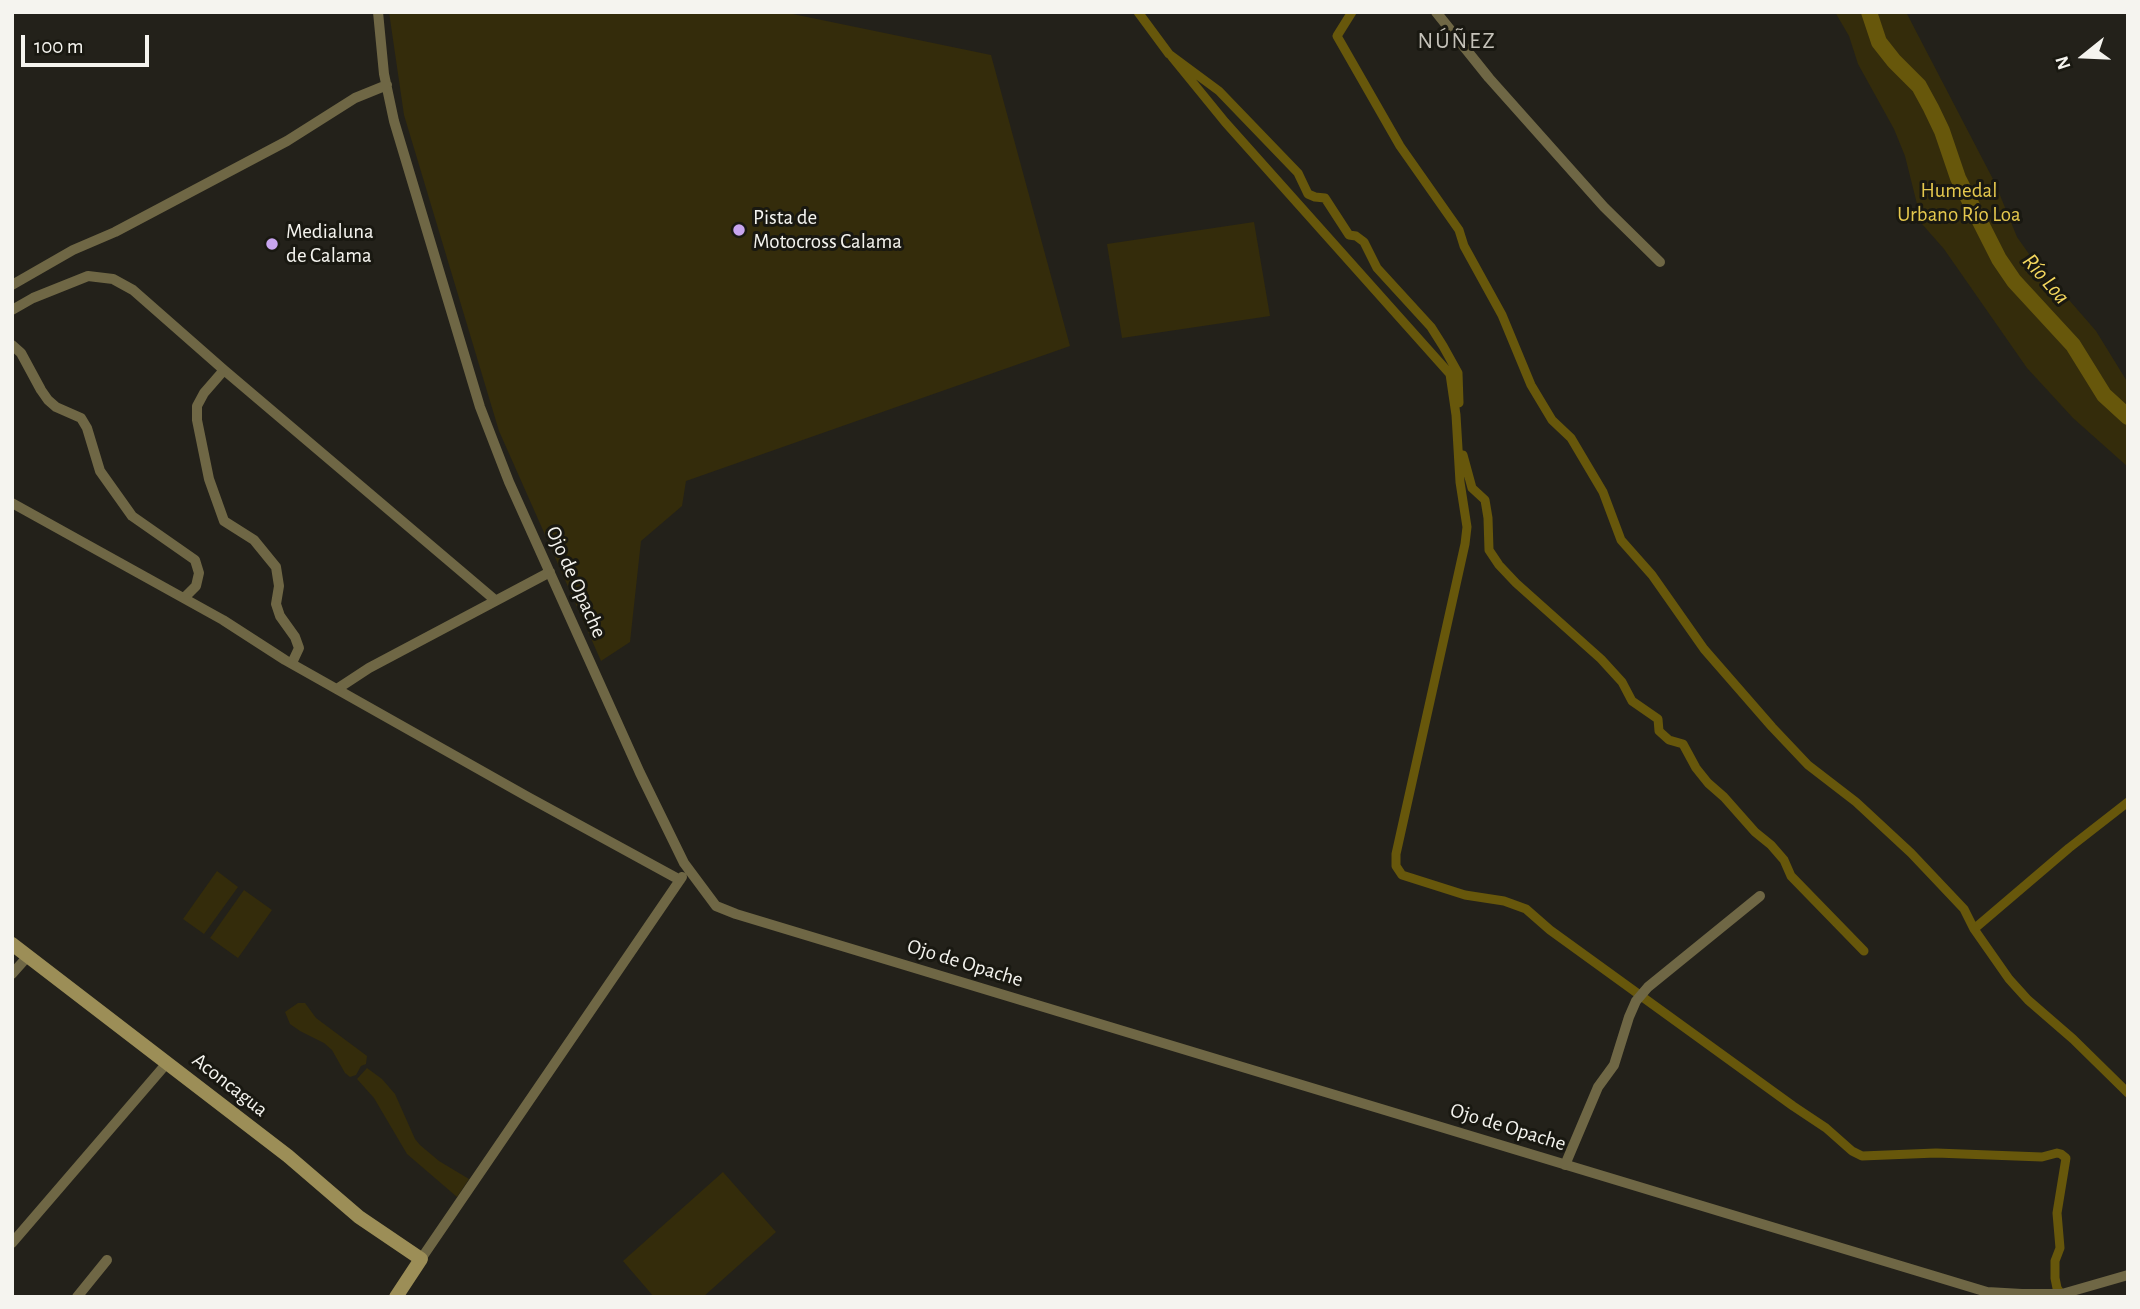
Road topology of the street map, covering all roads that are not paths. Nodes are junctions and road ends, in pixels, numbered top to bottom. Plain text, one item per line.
1 (378, 12) edge
2 (1436, 12) edge
3 (387, 85) junction
4 (1660, 262) dead end
5 (12, 285) edge
6 (12, 310) edge
7 (12, 345) edge
8 (224, 370) junction
9 (12, 503) edge
10 (550, 572) junction
11 (184, 598) junction
12 (495, 600) junction
13 (292, 663) junction
14 (337, 689) junction
15 (688, 868) junction
16 (680, 880) junction
17 (1760, 896) dead end
18 (12, 944) edge
19 (27, 956) junction
20 (12, 974) edge
21 (167, 1063) junction
22 (1565, 1164) junction
23 (12, 1243) edge
24 (421, 1259) junction
25 (107, 1260) dead end
26 (2128, 1275) edge
27 (2049, 1295) edge
28 (77, 1297) edge
29 (396, 1297) edge

1 - 3 street, Ojo de Opache
2 - 4 street
3 - 5 street
3 - 10 street, Ojo de Opache
6 - 8 street
7 - 11 street
8 - 12 street
8 - 13 street
9 - 11 street
10 - 12 street
10 - 15 street, Ojo de Opache
11 - 13 street
12 - 14 street
13 - 14 street
14 - 16 street
15 - 16 street
15 - 22 street, Ojo de Opache
16 - 24 street
17 - 22 street
18 - 19 street, Aconcagua
19 - 20 street
19 - 21 street, Aconcagua
21 - 23 street
21 - 24 street, Aconcagua
22 - 27 street, Ojo de Opache
24 - 29 street
25 - 28 street
26 - 27 street, Ojo de Opache

